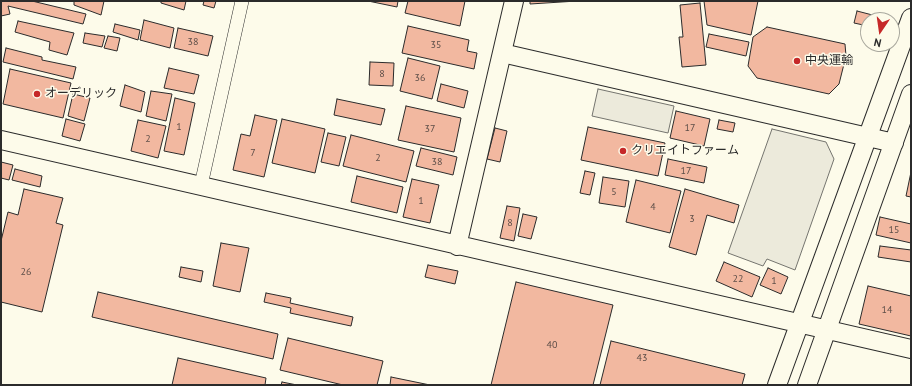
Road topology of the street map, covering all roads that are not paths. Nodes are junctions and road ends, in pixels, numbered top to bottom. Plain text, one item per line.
1 (242, 1) edge
2 (514, 1) edge
3 (910, 29) edge
4 (502, 53) junction
5 (911, 94) edge
6 (867, 137) junction
7 (1, 140) edge
8 (894, 143) junction
9 (201, 185) junction
10 (457, 246) junction
11 (800, 323) junction
12 (827, 330) junction
13 (911, 350) edge
14 (777, 385) edge
15 (807, 385) edge

1 - 9 street
2 - 4 street
3 - 6 street
4 - 6 street
4 - 10 street
5 - 8 street
6 - 8 street
6 - 11 street
7 - 9 street
8 - 12 street
9 - 10 street
10 - 11 street
11 - 12 street
11 - 14 street
12 - 13 street
12 - 15 street

